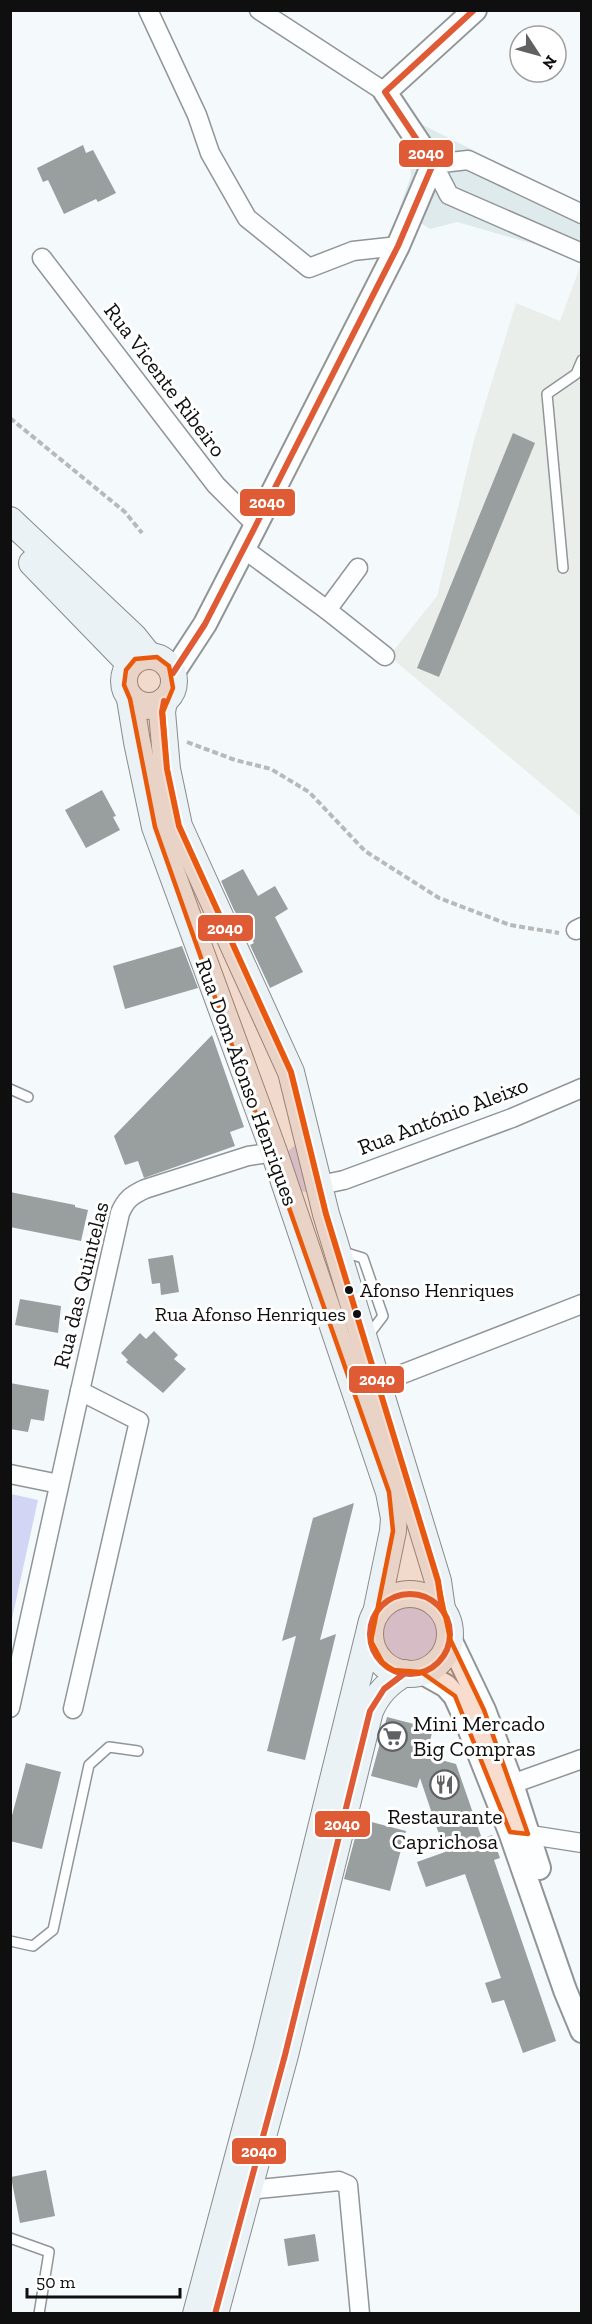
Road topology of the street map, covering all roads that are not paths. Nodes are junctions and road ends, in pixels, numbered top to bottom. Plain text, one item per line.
1 (148, 10) edge
2 (260, 10) edge
3 (475, 10) edge
4 (385, 92) junction
5 (433, 164) junction
6 (582, 214) edge
7 (398, 246) junction
8 (582, 253) edge
9 (42, 258) dead end
10 (582, 360) edge
11 (10, 520) edge
12 (256, 525) junction
13 (10, 542) edge
14 (244, 549) junction
15 (358, 568) dead end
16 (563, 568) dead end
17 (327, 610) junction
18 (385, 656) dead end
19 (139, 660) junction
20 (173, 673) junction
21 (130, 699) junction
22 (164, 701) junction
23 (582, 1088) edge
24 (10, 1089) edge
25 (28, 1097) dead end
26 (305, 1130) junction
27 (272, 1147) junction
28 (320, 1185) junction
29 (326, 1214) junction
30 (296, 1219) junction
31 (582, 1304) edge
32 (367, 1388) junction
33 (80, 1391) junction
34 (10, 1474) edge
35 (59, 1484) junction
36 (442, 1609) junction
37 (373, 1621) junction
38 (450, 1639) junction
39 (413, 1673) junction
40 (10, 1708) edge
41 (74, 1709) dead end
42 (138, 1750) dead end
43 (582, 1759) edge
44 (512, 1784) junction
45 (519, 1833) junction
46 (582, 1843) edge
47 (10, 1941) edge
48 (582, 1991) edge
49 (582, 2031) edge
50 (249, 2190) junction
51 (10, 2238) edge
52 (39, 2313) edge
53 (196, 2313) edge
54 (215, 2313) edge
55 (360, 2313) edge

1 - 7 street
2 - 4 street
3 - 4 street
4 - 5 street
5 - 6 street
5 - 7 street
5 - 8 street
7 - 12 street
9 - 12 street, Rua Vicente Ribeiro
10 - 16 lane
11 - 19 main road
12 - 14 street
13 - 19 main road
14 - 17 street
14 - 20 street
15 - 17 street
17 - 18 street
19 - 20 main road
19 - 21 main road, Rua Dom Afonso Henriques
20 - 22 main road, Rua Dom Afonso Henriques
21 - 22 main road
21 - 27 main road, Rua Dom Afonso Henriques
22 - 26 main road, Rua Dom Afonso Henriques
23 - 28 street, Rua António Aleixo
24 - 25 lane
26 - 27 main road
26 - 28 main road, Rua Dom Afonso Henriques
27 - 30 main road, Rua Dom Afonso Henriques
27 - 33 street, Rua das Quintelas
28 - 29 main road, Rua Dom Afonso Henriques
29 - 30 main road
29 - 32 main road, Rua Dom Afonso Henriques
30 - 32 main road, Rua Dom Afonso Henriques
31 - 32 street
32 - 36 main road, Rua Dom Afonso Henriques
32 - 37 main road, Rua Dom Afonso Henriques
33 - 35 street
33 - 41 street, Rua das Quintelas
34 - 35 street
35 - 40 street
36 - 37 main road
36 - 38 main road, Rua Dom Afonso Henriques
37 - 39 main road, Rua Dom Afonso Henriques
37 - 53 main road
38 - 39 main road
38 - 44 street, Rua Dom Afonso Henriques
39 - 45 street, Rua Dom Afonso Henriques
39 - 50 main road
42 - 47 lane
43 - 44 street
44 - 45 street, Rua Dom Afonso Henriques
45 - 46 street
45 - 48 street, Rua Dom Afonso Henriques
45 - 49 street, Rua Dom Afonso Henriques
50 - 54 main road
50 - 55 street
51 - 52 lane

